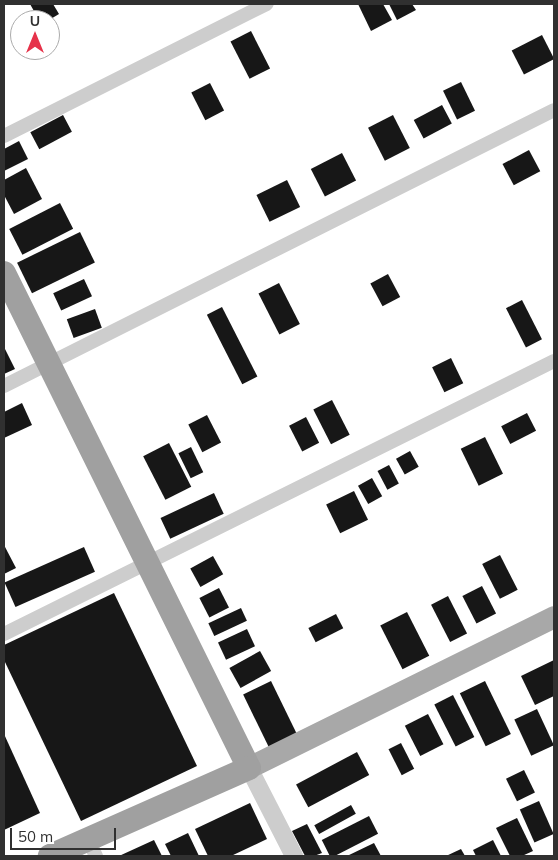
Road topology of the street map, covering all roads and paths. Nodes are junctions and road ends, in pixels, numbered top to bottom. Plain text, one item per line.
1 (267, 4) edge
2 (554, 110) edge
3 (4, 136) edge
4 (4, 272) edge
5 (554, 360) edge
6 (49, 364) junction
7 (4, 386) edge
8 (148, 563) junction
9 (554, 617) edge
10 (4, 634) edge
11 (249, 768) junction
12 (92, 847) edge
13 (50, 856) edge
14 (294, 856) edge

1 - 3 street
2 - 6 street
4 - 6 highway
5 - 8 street
6 - 7 street
6 - 8 highway
8 - 10 street
8 - 11 highway
9 - 11 main road
11 - 12 highway
11 - 14 street
12 - 13 highway

